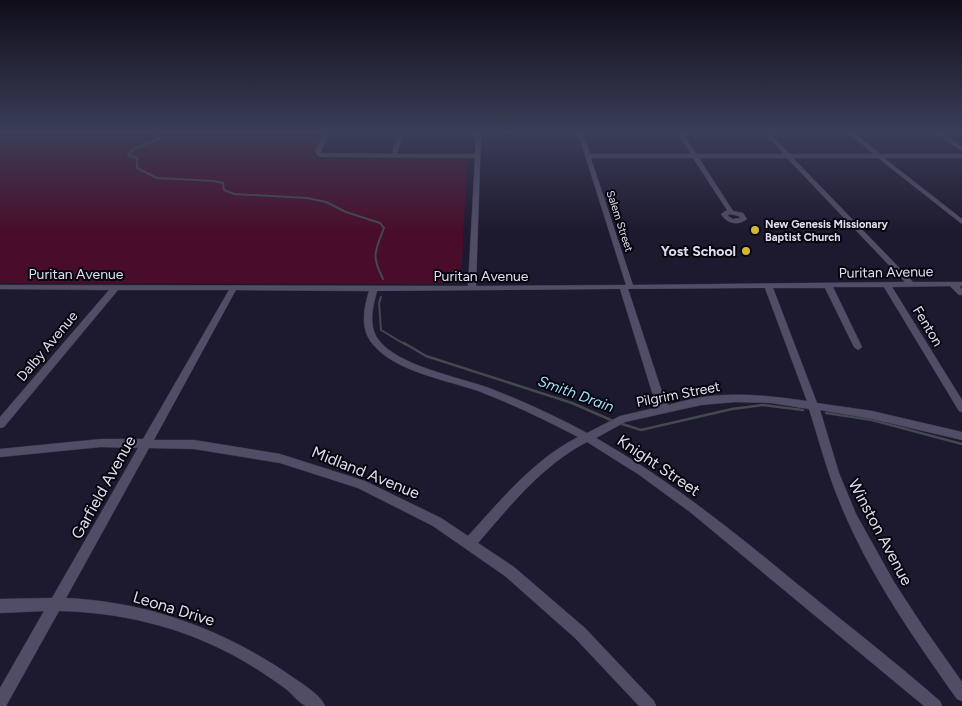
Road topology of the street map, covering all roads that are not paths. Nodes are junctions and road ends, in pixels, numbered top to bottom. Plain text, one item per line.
1 (478, 166) edge
2 (590, 166) edge
3 (701, 166) edge
4 (797, 166) edge
5 (891, 166) edge
6 (731, 212) dead end
7 (962, 222) edge
8 (887, 284) junction
9 (910, 284) junction
10 (952, 284) junction
11 (962, 284) edge
12 (828, 285) junction
13 (768, 286) junction
14 (0, 287) edge
15 (116, 287) junction
16 (626, 287) junction
17 (234, 288) junction
18 (374, 288) junction
19 (472, 288) junction
20 (962, 293) edge
21 (858, 347) dead end
22 (813, 405) junction
23 (962, 408) edge
24 (665, 410) junction
25 (0, 424) edge
26 (962, 436) edge
27 (587, 437) junction
28 (146, 442) junction
29 (0, 453) edge
30 (471, 542) junction
31 (54, 605) junction
32 (0, 606) edge
33 (962, 694) edge
34 (0, 702) edge
35 (318, 706) edge
36 (649, 706) edge
37 (935, 706) edge

1 - 19 street
2 - 16 street, Salem Street
3 - 6 street
4 - 9 street
5 - 7 street
8 - 9 street, Puritan Avenue
8 - 12 street, Puritan Avenue
8 - 23 street, Fenton
9 - 10 street, Puritan Avenue
10 - 11 street, Puritan Avenue
10 - 20 street
12 - 13 street, Puritan Avenue
12 - 21 street
13 - 16 street, Puritan Avenue
13 - 22 street, Winston Avenue
14 - 15 street, Puritan Avenue
15 - 17 street, Puritan Avenue
15 - 25 street, Dalby Avenue
16 - 19 street, Puritan Avenue
16 - 24 street, Salem Street
17 - 18 street, Puritan Avenue
17 - 28 street, Garfield Avenue
18 - 19 street, Puritan Avenue
18 - 27 street, Knight Street
22 - 24 street, Pilgrim Street
22 - 26 street, Pilgrim Street
22 - 33 street, Winston Avenue
24 - 27 street, Pilgrim Street
27 - 30 street, Pilgrim Street
27 - 37 street, Knight Street
28 - 29 street, Midland Avenue
28 - 30 street, Midland Avenue
28 - 31 street, Garfield Avenue
30 - 36 street, Midland Avenue
31 - 32 street, Leona Drive
31 - 34 street, Garfield Avenue
31 - 35 street, Leona Drive

